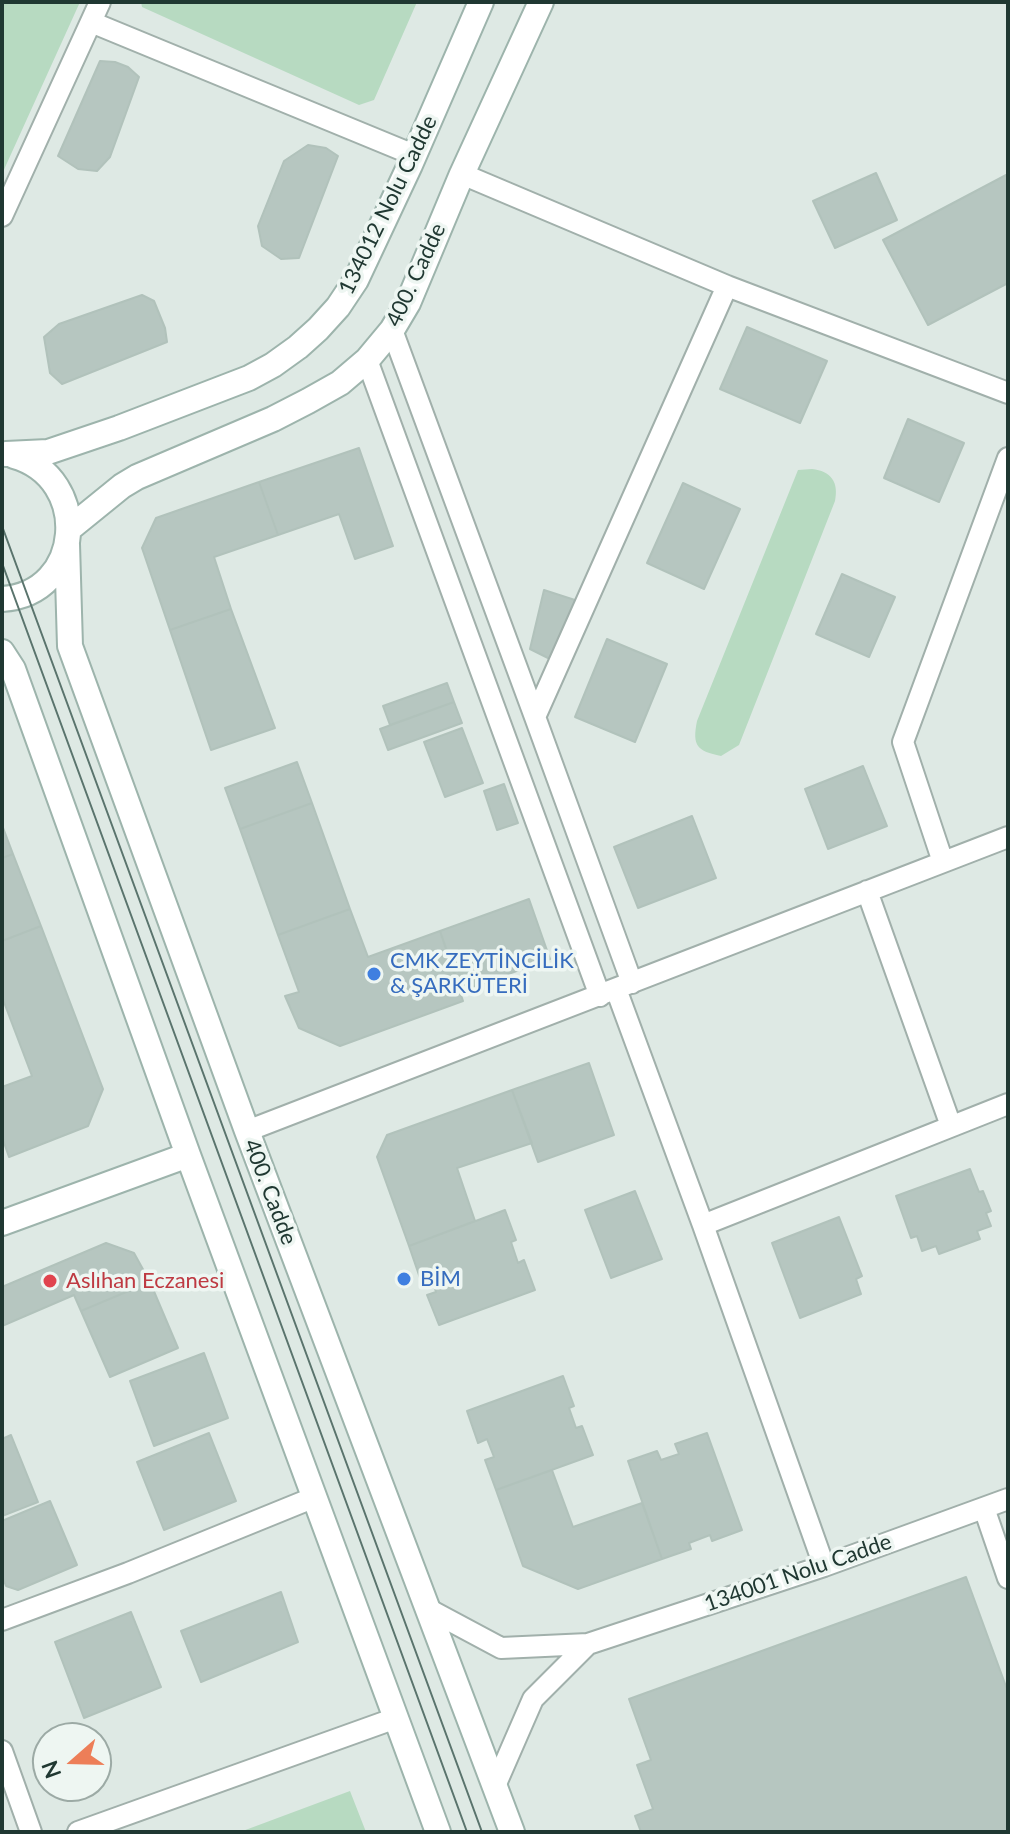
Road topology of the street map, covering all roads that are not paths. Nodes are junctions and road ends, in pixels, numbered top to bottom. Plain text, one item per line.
1 (100, 2) edge
2 (481, 2) edge
3 (541, 2) edge
4 (91, 22) junction
5 (414, 155) junction
6 (462, 174) junction
7 (2, 216) edge
8 (727, 286) junction
9 (392, 330) junction
10 (367, 360) junction
11 (1008, 393) edge
12 (3, 449) edge
13 (1008, 458) edge
14 (68, 536) junction
15 (2, 599) edge
16 (2, 652) edge
17 (535, 717) junction
18 (1008, 837) edge
19 (943, 862) junction
20 (867, 891) junction
21 (616, 989) junction
22 (1008, 1104) edge
23 (951, 1126) junction
24 (247, 1131) junction
25 (188, 1155) junction
26 (2, 1223) edge
27 (703, 1225) junction
28 (315, 1497) junction
29 (1008, 1499) edge
30 (984, 1508) junction
31 (824, 1566) junction
32 (1008, 1578) edge
33 (428, 1609) junction
34 (2, 1620) edge
35 (588, 1644) junction
36 (396, 1718) junction
37 (2, 1751) edge
38 (495, 1786) junction
39 (31, 1832) edge
40 (78, 1832) edge
41 (438, 1832) edge
42 (512, 1832) edge

1 - 4 street
2 - 5 main road, 134012 Nolu Cadde
3 - 6 main road, 400. Cadde
4 - 5 street
4 - 7 street
5 - 12 main road, 134012 Nolu Cadde
6 - 8 street
6 - 9 main road, 400. Cadde
8 - 11 street
8 - 17 street
9 - 10 main road, 400. Cadde
9 - 17 street
10 - 14 main road, 400. Cadde
10 - 21 street
12 - 14 main road
13 - 19 street
14 - 15 main road
14 - 24 main road, 400. Cadde
16 - 25 main road
17 - 21 street
18 - 19 street
19 - 20 street
20 - 21 street
20 - 23 street
21 - 24 street
21 - 27 street
22 - 23 street
23 - 27 street
24 - 33 main road, 400. Cadde
25 - 26 main road
25 - 28 main road
27 - 31 street
28 - 34 street
28 - 36 main road
29 - 30 street, 134001 Nolu Cadde
30 - 31 street, 134001 Nolu Cadde
30 - 32 street
31 - 35 street, 134001 Nolu Cadde
33 - 35 street, 134001 Nolu Cadde
33 - 38 main road, 400. Cadde
35 - 38 street, 134001 Nolu Cadde
36 - 40 street
36 - 41 main road
37 - 39 street
38 - 42 main road, 400. Cadde

